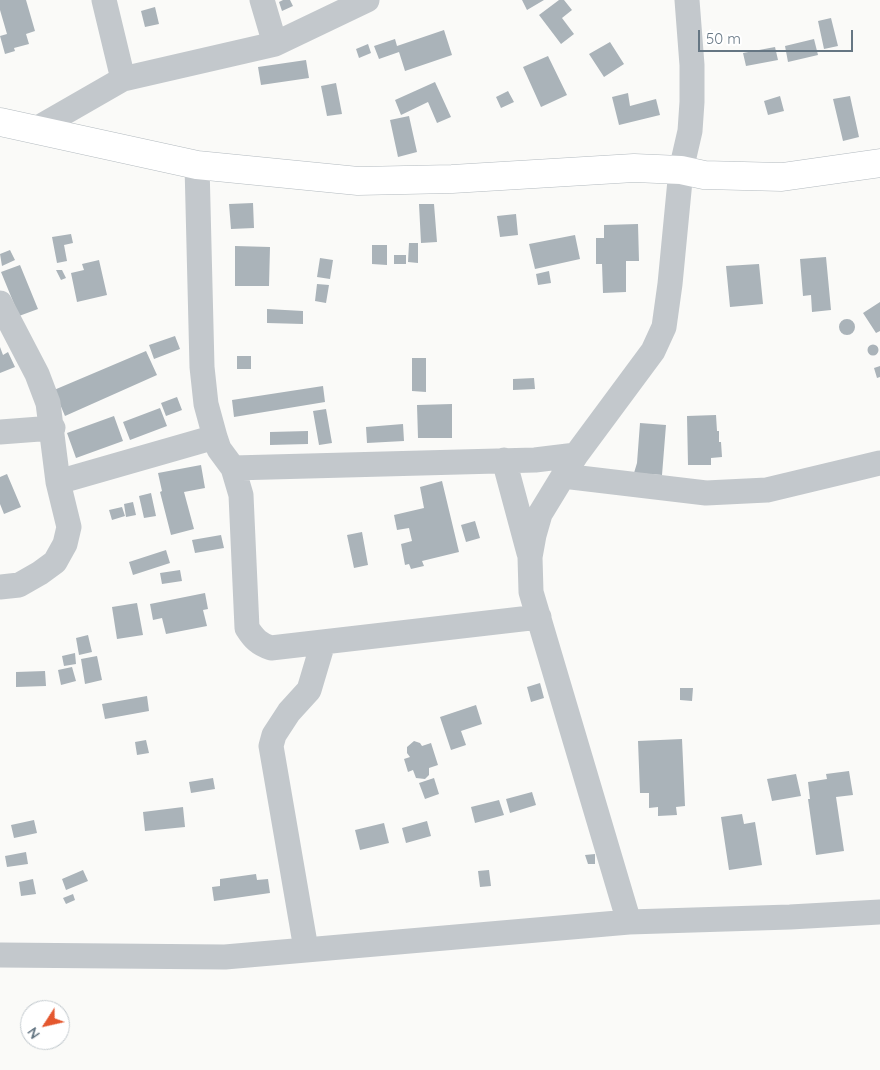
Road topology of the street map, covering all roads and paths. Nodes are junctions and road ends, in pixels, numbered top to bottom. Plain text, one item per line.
1 (104, 0) edge
2 (262, 0) edge
3 (368, 0) edge
4 (687, 0) edge
5 (275, 44) junction
6 (123, 80) junction
7 (0, 122) edge
8 (36, 129) junction
9 (880, 164) edge
10 (197, 165) junction
11 (681, 170) junction
12 (0, 303) edge
13 (53, 428) junction
14 (0, 432) edge
15 (215, 437) junction
16 (576, 455) junction
17 (504, 460) junction
18 (880, 462) edge
19 (233, 468) junction
20 (563, 476) junction
21 (58, 482) junction
22 (530, 558) junction
23 (0, 588) edge
24 (538, 617) junction
25 (323, 643) junction
26 (880, 912) edge
27 (629, 922) junction
28 (306, 949) junction
29 (0, 955) edge

1 - 6 street
2 - 5 street
3 - 5 street
4 - 11 street
5 - 6 street
6 - 8 street
7 - 8 street
8 - 10 street
9 - 11 street
10 - 11 street
10 - 15 street
11 - 16 street
12 - 13 street
13 - 14 street
13 - 21 street
15 - 19 street
15 - 21 street
16 - 17 street
16 - 20 street
17 - 19 street
17 - 22 street
18 - 20 street
19 - 25 street
20 - 22 street
21 - 23 street
22 - 24 street
24 - 25 street
24 - 27 street
25 - 28 street
26 - 27 street
27 - 28 street
28 - 29 street

